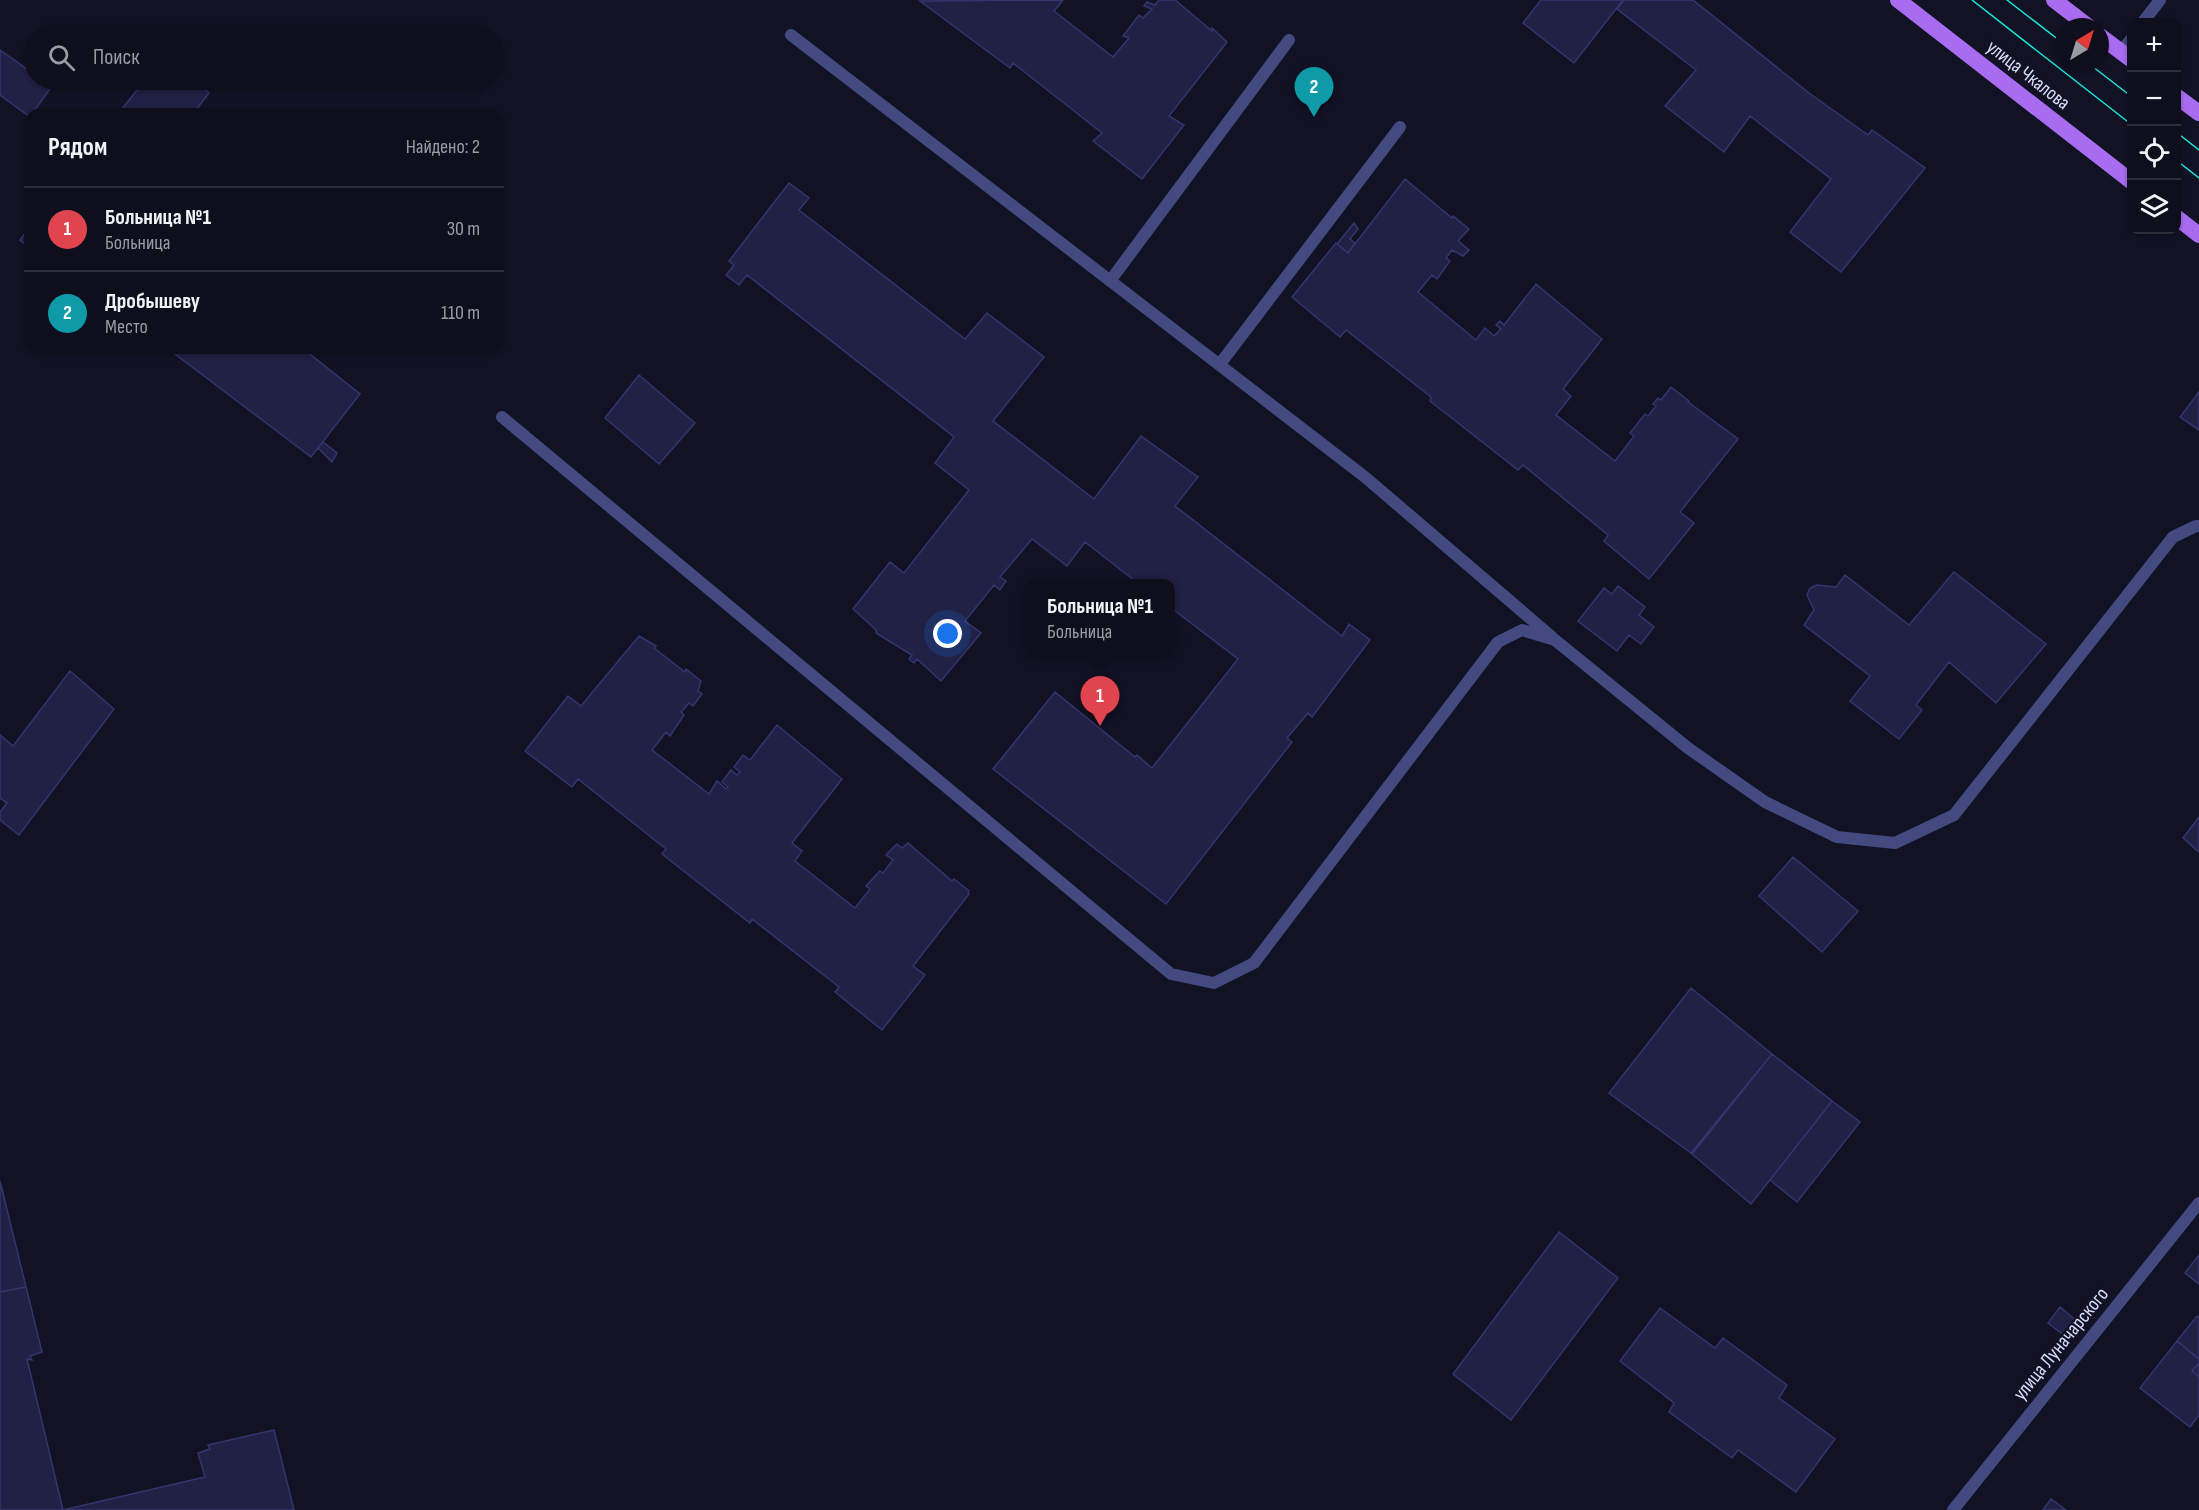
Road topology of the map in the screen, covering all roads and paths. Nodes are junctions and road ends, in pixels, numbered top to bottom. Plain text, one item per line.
1 (1898, 0) edge
2 (2054, 0) edge
3 (2160, 0) edge
4 (2077, 18) edge
5 (2146, 18) edge
6 (790, 35) dead end
7 (1289, 40) dead end
8 (2109, 40) edge
9 (2127, 50) edge
10 (2181, 100) edge
11 (2199, 113) edge
12 (1400, 127) dead end
13 (2129, 180) edge
14 (2181, 221) edge
15 (2199, 235) edge
16 (1110, 280) junction
17 (1220, 364) junction
18 (502, 417) dead end
19 (2199, 526) edge
20 (1555, 640) junction
21 (2199, 1203) edge
22 (1953, 1510) edge

1 - 13 main road, улица Чкалова
2 - 4 main road
3 - 5 street
6 - 16 street
7 - 16 street
8 - 9 main road
10 - 11 main road
12 - 17 street
14 - 15 main road
16 - 17 street
17 - 20 street
18 - 20 street
19 - 20 street
21 - 22 street, улица Луначарского

